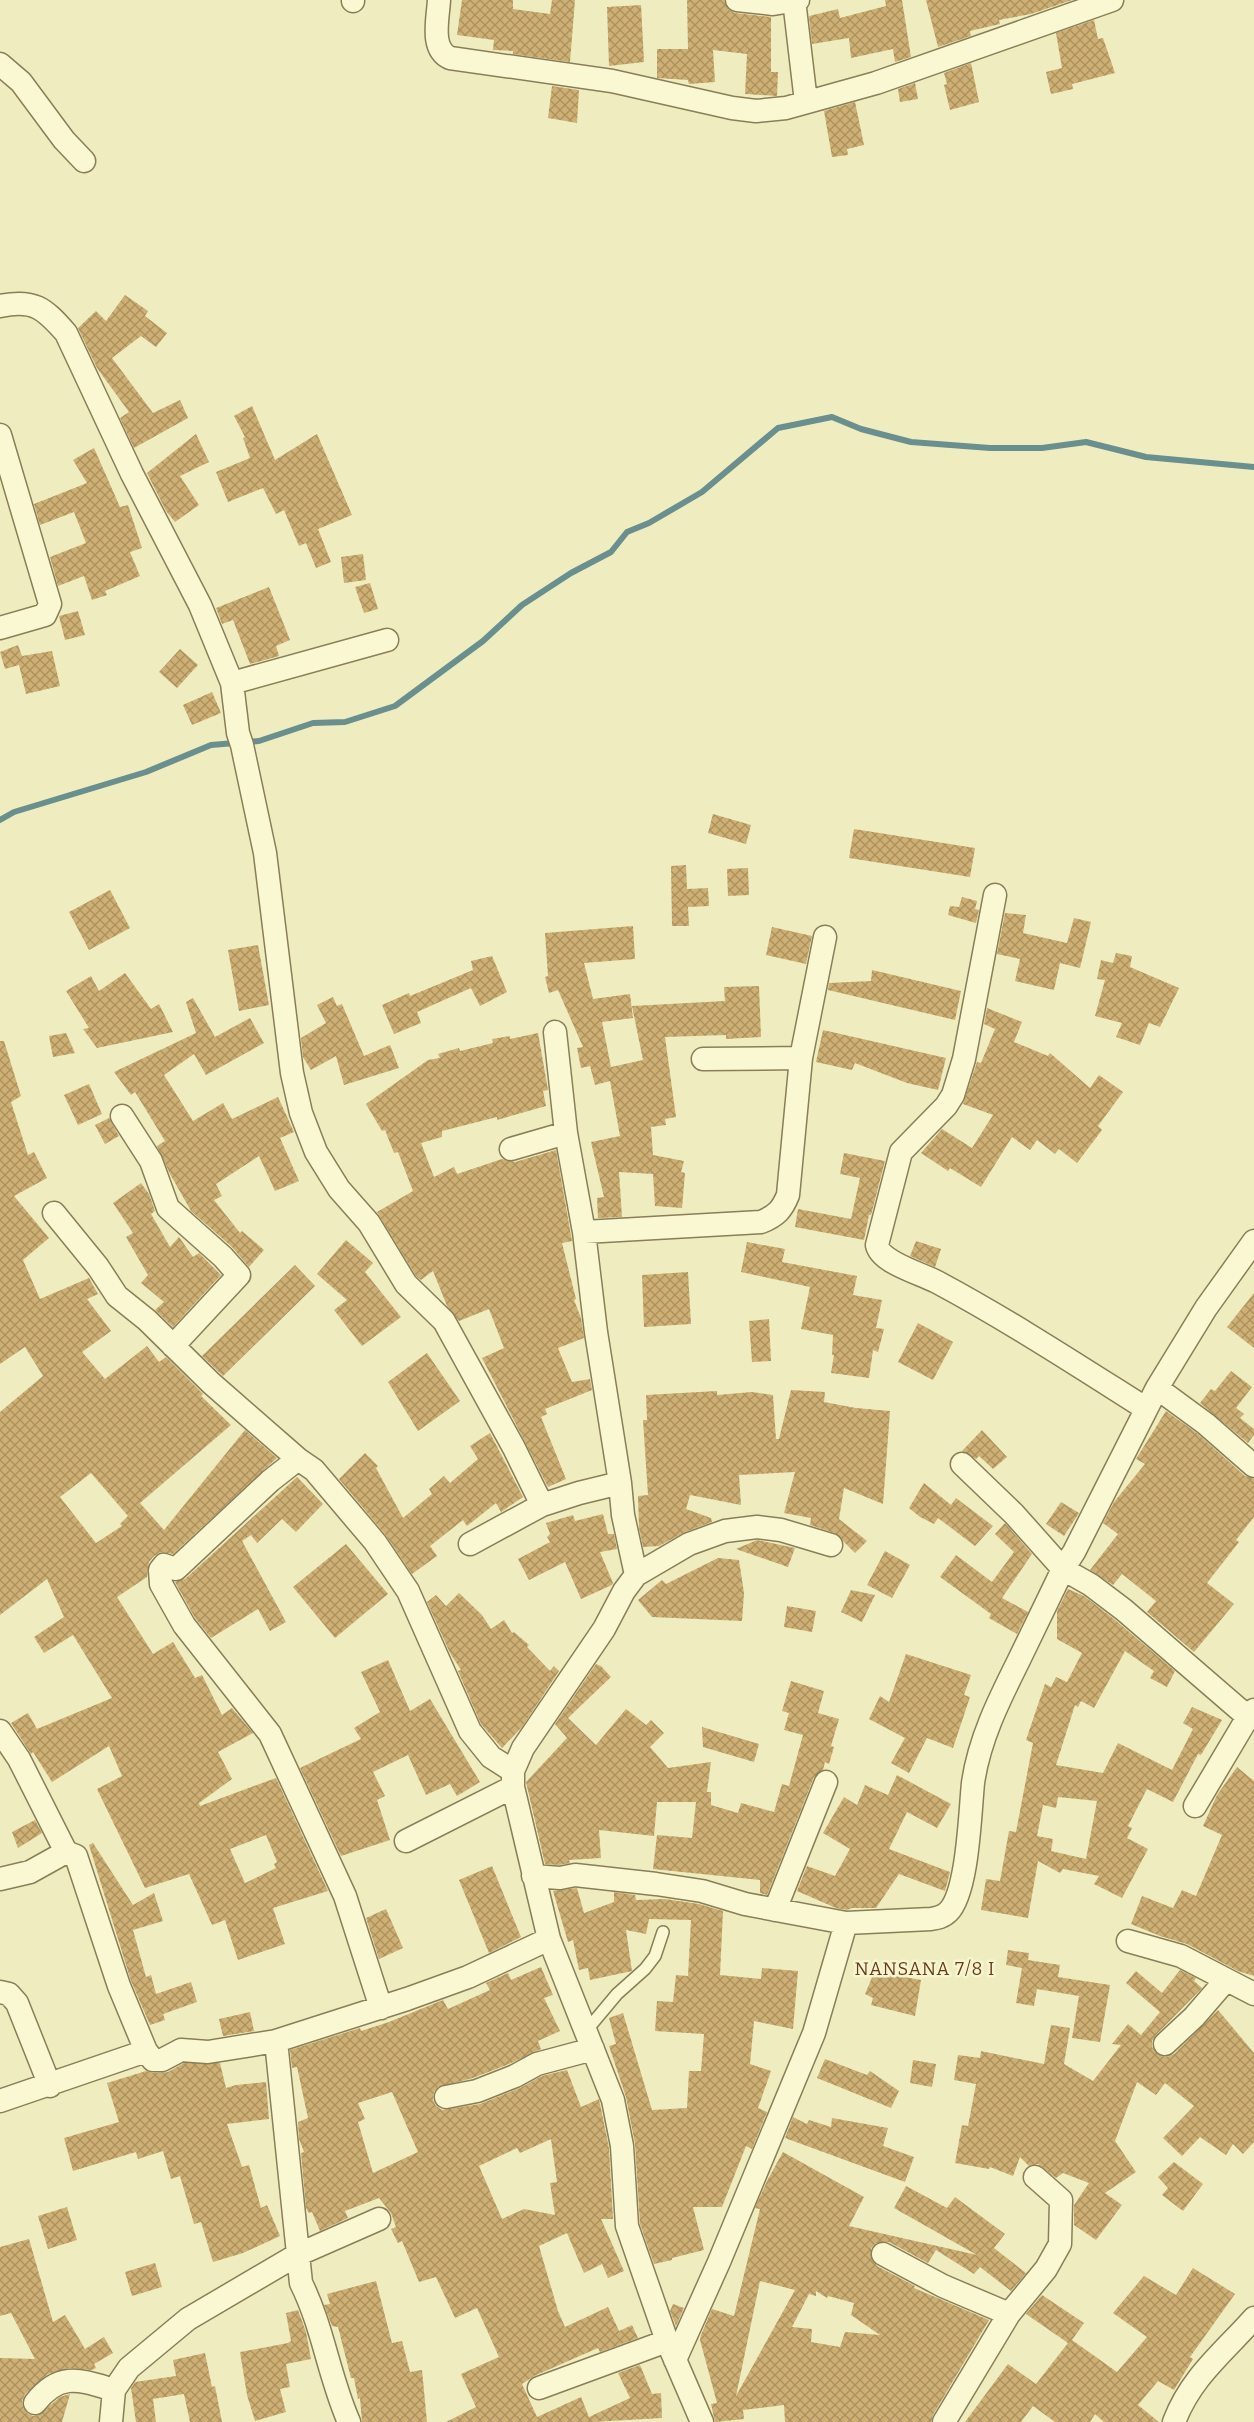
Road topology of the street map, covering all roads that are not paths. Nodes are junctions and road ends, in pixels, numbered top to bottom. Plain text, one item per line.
1 (439, 0) edge
2 (737, 0) edge
3 (795, 0) edge
4 (1112, 0) edge
5 (0, 64) edge
6 (806, 102) junction
7 (84, 161) dead end
8 (0, 306) edge
9 (0, 435) edge
10 (0, 628) edge
11 (387, 640) dead end
12 (232, 683) junction
13 (995, 894) dead end
14 (825, 937) dead end
15 (555, 1032) dead end
16 (801, 1058) junction
17 (704, 1059) dead end
18 (122, 1116) dead end
19 (566, 1133) junction
20 (511, 1149) dead end
21 (54, 1213) dead end
22 (584, 1232) junction
23 (1253, 1244) edge
24 (173, 1346) junction
25 (1157, 1388) junction
26 (1145, 1408) junction
27 (298, 1459) junction
28 (962, 1464) dead end
29 (1254, 1466) edge
30 (620, 1483) junction
31 (542, 1505) junction
32 (470, 1544) dead end
33 (831, 1545) dead end
34 (1062, 1569) junction
35 (636, 1575) junction
36 (1251, 1713) edge
37 (0, 1731) edge
38 (513, 1779) junction
39 (826, 1782) dead end
40 (1195, 1806) dead end
41 (406, 1841) dead end
42 (66, 1852) junction
43 (532, 1876) junction
44 (0, 1880) edge
45 (775, 1910) junction
46 (846, 1923) junction
47 (663, 1932) dead end
48 (549, 1939) junction
49 (1128, 1941) dead end
50 (1226, 1980) junction
51 (0, 1992) edge
52 (1254, 1994) edge
53 (381, 2008) junction
54 (589, 2040) junction
55 (276, 2041) junction
56 (1165, 2044) dead end
57 (146, 2051) junction
58 (50, 2086) junction
59 (446, 2097) dead end
60 (0, 2101) edge
61 (1035, 2177) dead end
62 (379, 2219) dead end
63 (884, 2254) dead end
64 (297, 2255) junction
65 (1009, 2314) junction
66 (1254, 2318) edge
67 (671, 2350) junction
68 (539, 2388) dead end
69 (114, 2390) junction
70 (35, 2403) dead end
71 (111, 2422) edge
72 (349, 2422) edge
73 (702, 2422) edge
74 (944, 2422) edge
75 (1174, 2422) edge

1 - 6 street
2 - 3 street
3 - 6 street
4 - 6 street
5 - 7 street
8 - 12 street
9 - 10 street
11 - 12 street
12 - 31 street
13 - 26 street
14 - 16 street
15 - 19 street
16 - 17 street
16 - 22 street
18 - 24 street
19 - 20 street
19 - 22 street
21 - 24 street
22 - 30 street
23 - 25 street
24 - 27 street
25 - 26 street
25 - 29 street
26 - 34 street
27 - 38 street
27 - 53 street
28 - 34 street
30 - 31 street
30 - 35 street
31 - 32 street
33 - 35 street
34 - 36 street
34 - 46 street
35 - 38 street
36 - 40 street
37 - 42 street
38 - 41 street
38 - 43 street
39 - 45 street
42 - 44 street
42 - 57 street
43 - 45 street
43 - 48 street
45 - 46 street
46 - 67 street
47 - 54 lane
48 - 53 street
48 - 54 street
49 - 50 street
50 - 52 street
50 - 56 street
51 - 58 street
53 - 55 street
54 - 59 street
54 - 67 street
55 - 57 street
55 - 64 street
57 - 58 street
58 - 60 street
61 - 65 street
62 - 64 street
63 - 65 street
64 - 69 street
64 - 72 street
65 - 74 street
66 - 75 street
67 - 68 street
67 - 73 street
69 - 70 street
69 - 71 street

